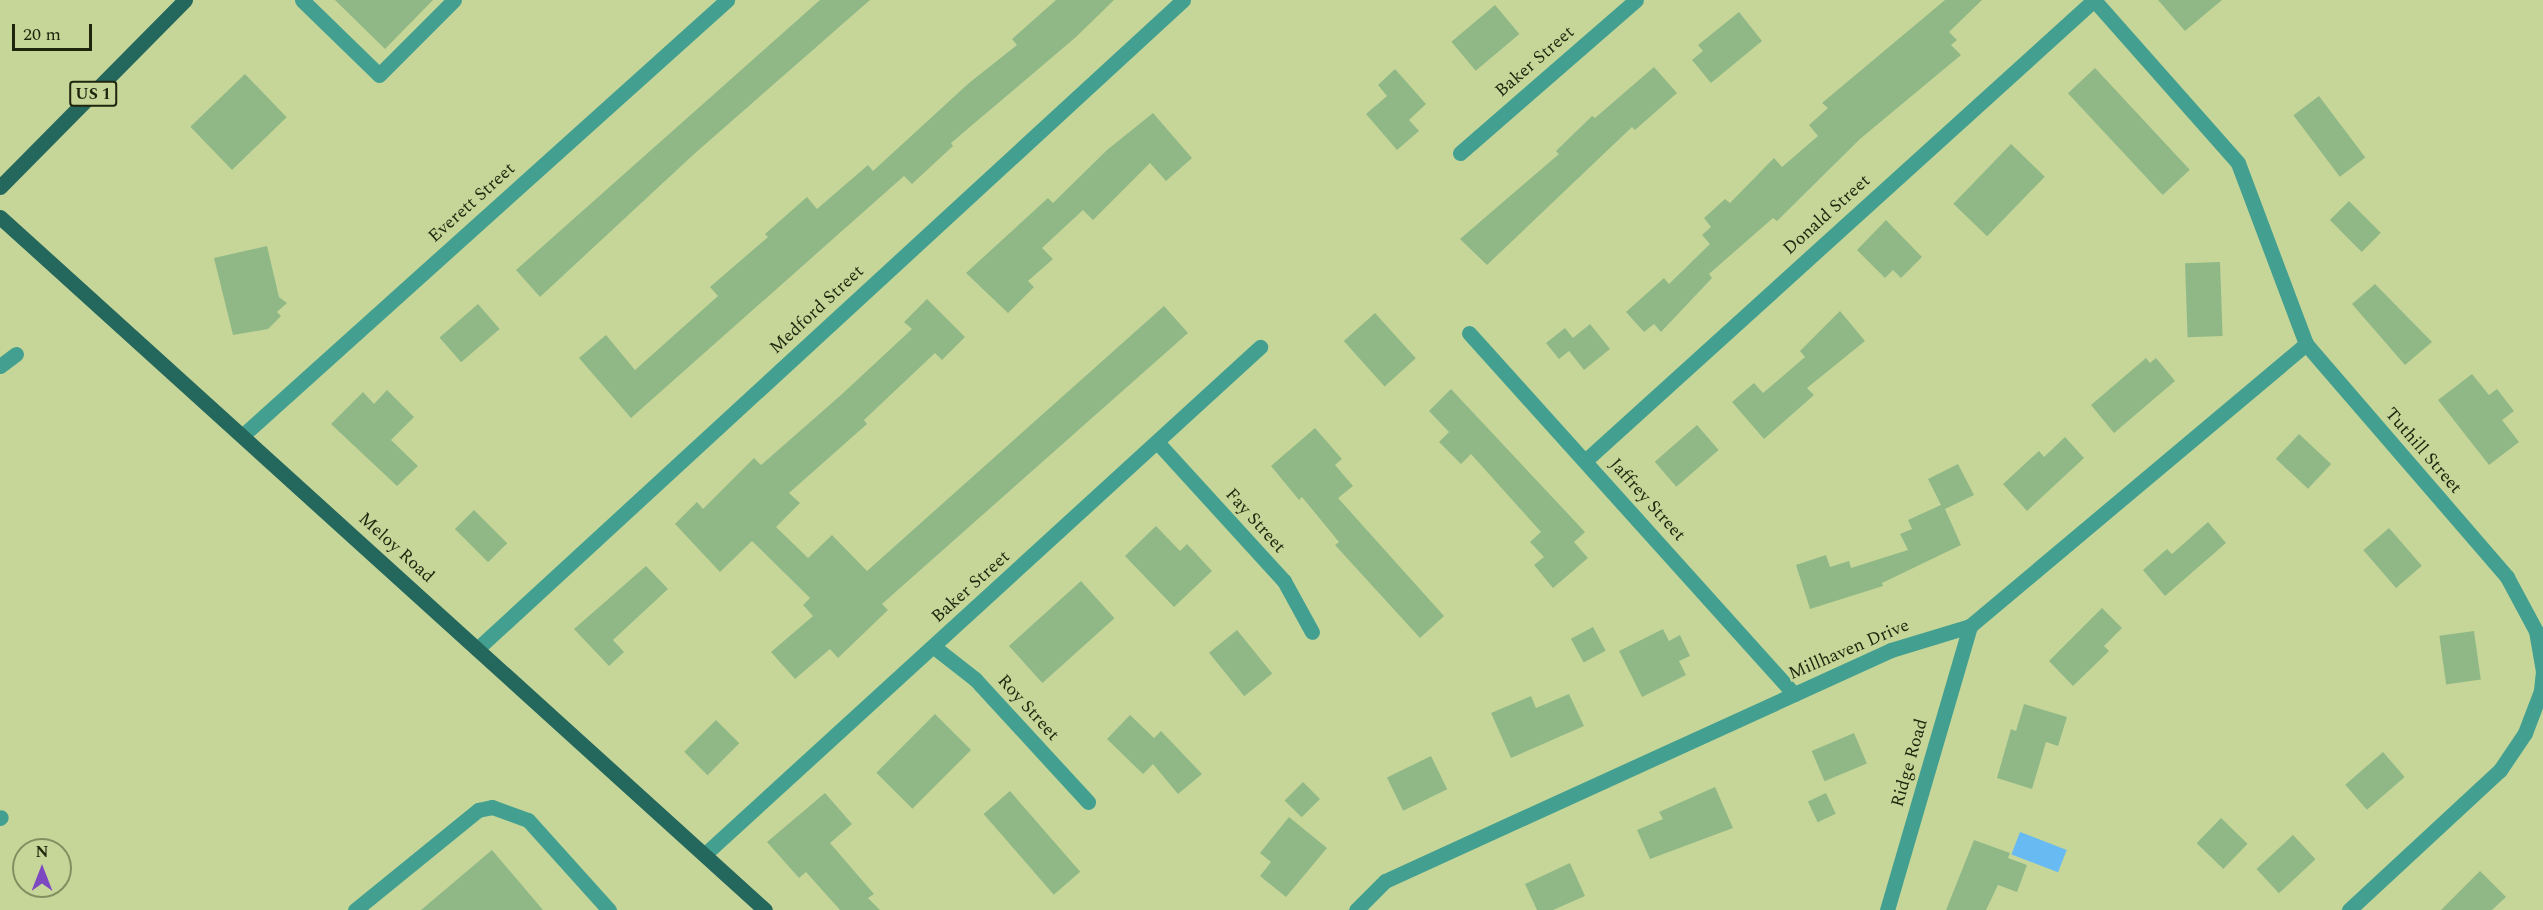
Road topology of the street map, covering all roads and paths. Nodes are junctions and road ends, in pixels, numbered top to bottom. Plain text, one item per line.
1 (185, 0) edge
2 (302, 0) edge
3 (454, 0) edge
4 (727, 0) edge
5 (1636, 0) edge
6 (2094, 0) edge
7 (1179, 2) edge
8 (1460, 153) dead end
9 (0, 188) edge
10 (0, 217) edge
11 (1469, 333) dead end
12 (2306, 344) junction
13 (1260, 347) dead end
14 (16, 354) dead end
15 (0, 366) edge
16 (243, 435) junction
17 (1158, 443) junction
18 (1586, 460) junction
19 (1970, 626) junction
20 (1312, 632) dead end
21 (934, 646) junction
22 (477, 649) junction
23 (1794, 694) junction
24 (1088, 802) dead end
25 (705, 854) junction
26 (355, 910) edge
27 (609, 910) edge
28 (765, 910) edge
29 (1356, 910) edge
30 (1887, 910) edge
31 (2349, 910) edge

1 - 9 main road, US 1
2 - 3 street
4 - 16 street, Everett Street
5 - 8 street, Baker Street
6 - 12 street, Tuthill Street
6 - 18 street, Donald Street
7 - 22 street, Medford Street
10 - 16 main road, Meloy Road
11 - 18 street, Jaffrey Street
12 - 19 street, Millhaven Drive
12 - 31 street, Tuthill Street
13 - 17 street, Baker Street
14 - 15 street
16 - 22 main road, Meloy Road
17 - 20 street, Fay Street
17 - 21 street, Baker Street
18 - 23 street, Jaffrey Street
19 - 23 street, Millhaven Drive
19 - 30 street, Ridge Road
21 - 24 street, Roy Street
21 - 25 street, Baker Street
22 - 25 main road, Meloy Road
23 - 29 street, Millhaven Drive
25 - 28 main road, Meloy Road
26 - 27 street

